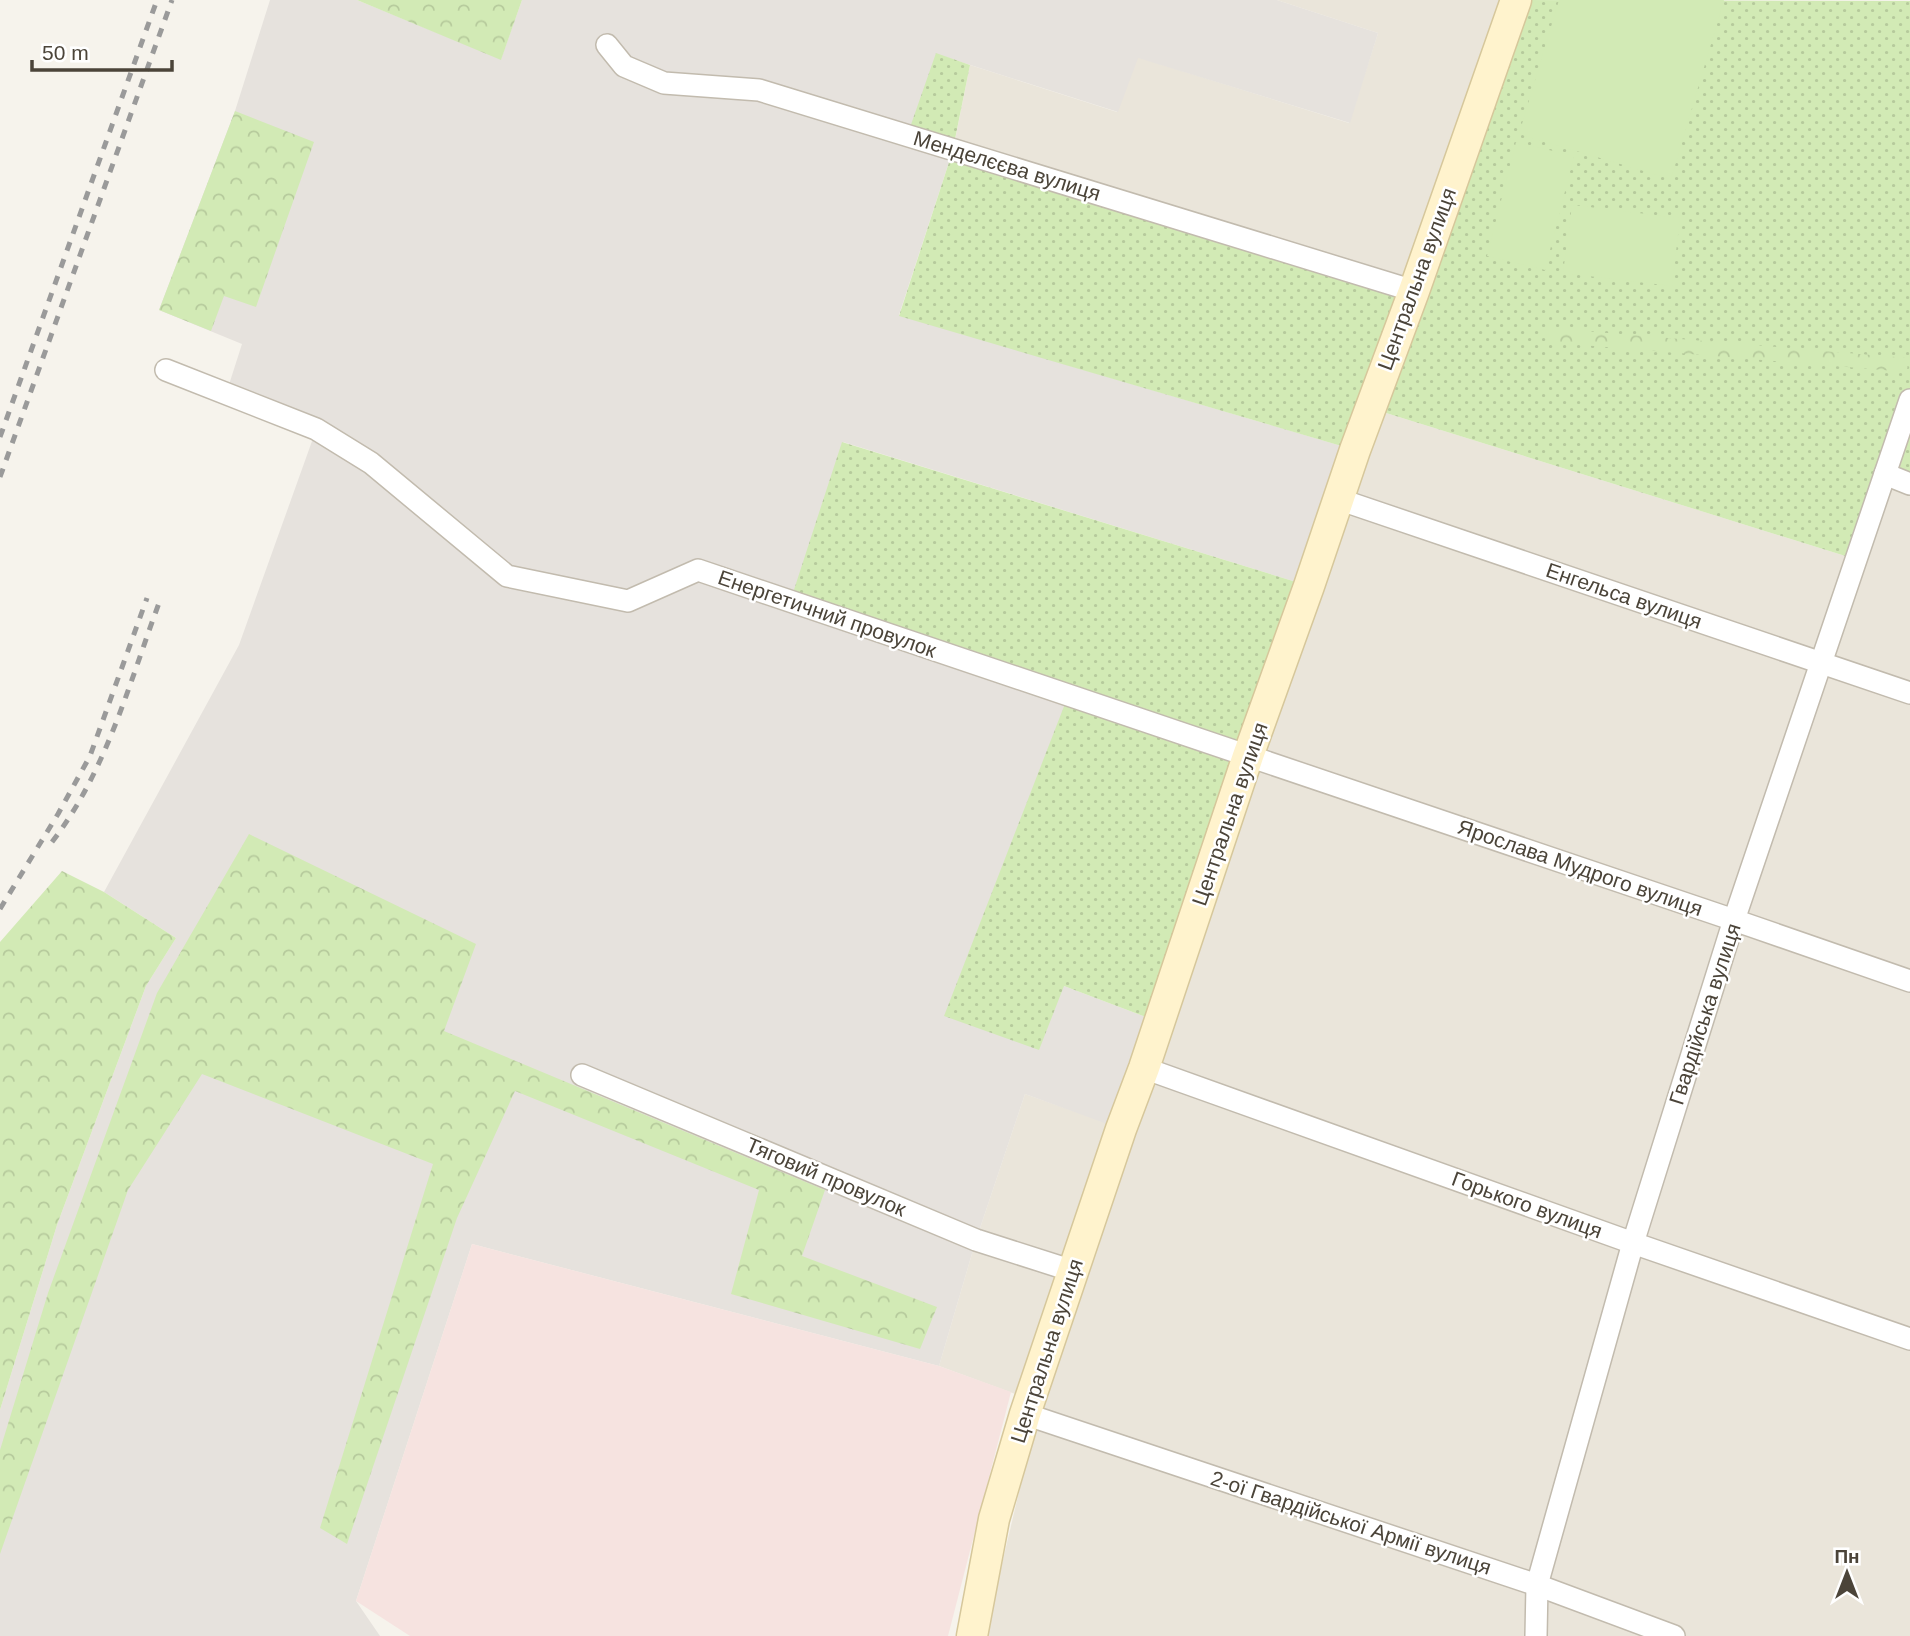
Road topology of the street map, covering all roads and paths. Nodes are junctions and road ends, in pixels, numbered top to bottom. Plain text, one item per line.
1 (1516, 0) edge
2 (607, 45) dead end
3 (1414, 291) junction
4 (166, 370) dead end
5 (1910, 400) edge
6 (1885, 474) junction
7 (1910, 484) edge
8 (1338, 499) junction
9 (1821, 662) junction
10 (1910, 693) edge
11 (1248, 756) junction
12 (1734, 920) junction
13 (1910, 981) edge
14 (1144, 1068) junction
15 (582, 1075) dead end
16 (1633, 1243) junction
17 (1073, 1271) junction
18 (1910, 1339) edge
19 (1025, 1415) junction
20 (1537, 1585) junction
21 (972, 1636) edge
22 (1536, 1636) edge
23 (1674, 1636) edge

1 - 3 main road, Центральна вулиця
2 - 3 street, Менделєєва вулиця
3 - 8 main road, Центральна вулиця
4 - 11 street, Енергетичний провулок
5 - 6 street, Гвардійська вулиця
6 - 7 street
6 - 9 street, Гвардійська вулиця
8 - 9 street, Енгельса вулиця
8 - 11 main road, Центральна вулиця
9 - 10 street, Енгельса вулиця
9 - 12 street, Гвардійська вулиця
11 - 12 street, Ярослава Мудрого вулиця
11 - 14 main road, Центральна вулиця
12 - 13 street, Ярослава Мудрого вулиця
12 - 16 street, Гвардійська вулиця
14 - 16 street, Горького вулиця
14 - 17 main road, Центральна вулиця
15 - 17 street, Тяговий провулок
16 - 18 street, Горького вулиця
16 - 20 street, Гвардійська вулиця
17 - 19 main road, Центральна вулиця
19 - 20 street, 2-ої Гвардійської Армії вулиця
19 - 21 main road, Центральна вулиця
20 - 22 street, Гвардійська вулиця
20 - 23 street, 2-ої Гвардійської Армії вулиця

